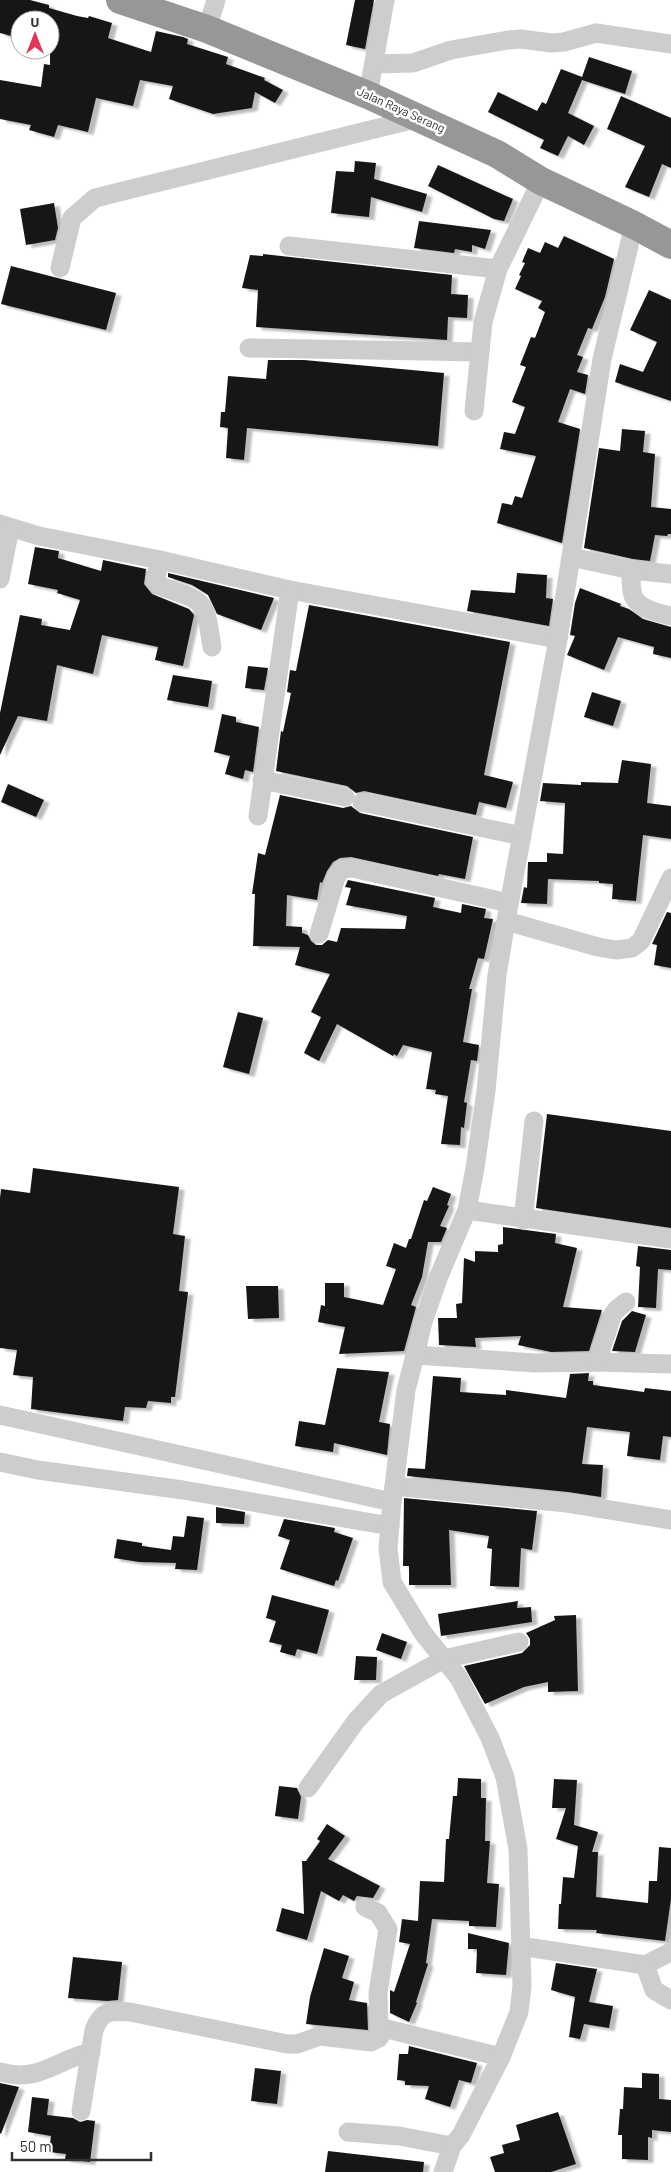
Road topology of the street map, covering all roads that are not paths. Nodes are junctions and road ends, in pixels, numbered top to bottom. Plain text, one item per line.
1 (120, 0) edge
2 (216, 0) edge
3 (385, 0) edge
4 (207, 29) junction
5 (671, 44) edge
6 (374, 64) junction
7 (368, 95) junction
8 (419, 118) junction
9 (541, 180) junction
10 (634, 224) junction
11 (671, 245) edge
12 (289, 246) dead end
13 (60, 268) dead end
14 (498, 269) junction
15 (249, 348) dead end
16 (480, 352) junction
17 (474, 411) dead end
18 (5, 526) edge
19 (572, 557) junction
20 (160, 560) junction
21 (631, 570) junction
22 (671, 574) edge
23 (0, 579) edge
24 (290, 590) junction
25 (671, 616) edge
26 (558, 639) junction
27 (212, 647) dead end
28 (262, 780) junction
29 (258, 816) dead end
30 (522, 836) junction
31 (671, 878) edge
32 (509, 903) junction
33 (506, 921) junction
34 (319, 934) dead end
35 (534, 1121) dead end
36 (467, 1210) junction
37 (523, 1220) junction
38 (671, 1239) edge
39 (626, 1302) dead end
40 (415, 1355) junction
41 (597, 1362) junction
42 (671, 1364) edge
43 (0, 1415) edge
44 (0, 1462) edge
45 (393, 1494) junction
46 (671, 1520) edge
47 (390, 1526) junction
48 (519, 1642) dead end
49 (444, 1659) junction
50 (308, 1788) dead end
51 (365, 1907) dead end
52 (520, 1946) junction
53 (671, 1952) edge
54 (645, 1965) junction
55 (671, 2000) edge
56 (384, 2030) junction
57 (91, 2052) junction
58 (501, 2057) junction
59 (0, 2072) edge
60 (82, 2111) dead end
61 (348, 2132) dead end
62 (452, 2146) junction
63 (443, 2172) edge

1 - 4 highway, Jalan Raya Serang
2 - 4 street
3 - 6 street
4 - 7 highway, Jalan Raya Serang
5 - 6 street
6 - 7 street
7 - 8 highway, Jalan Raya Serang
8 - 9 highway, Jalan Raya Serang
8 - 13 street
9 - 10 highway, Jalan Raya Serang
9 - 14 street
10 - 11 highway, Jalan Raya Serang
10 - 19 street
12 - 14 street
14 - 16 street
15 - 16 street
16 - 17 street
18 - 20 street
18 - 23 street
19 - 21 street
19 - 26 street
20 - 24 street
20 - 27 street
21 - 22 street
21 - 25 street
24 - 26 street
24 - 28 street
26 - 30 street
28 - 29 street
28 - 30 street
30 - 32 street
31 - 33 street
32 - 33 street
32 - 34 street
33 - 36 street
35 - 37 street
36 - 37 street
36 - 40 street
37 - 38 street
39 - 41 street
40 - 41 street
40 - 45 street
41 - 42 street
43 - 45 street
44 - 47 street
45 - 46 street
45 - 47 street
47 - 49 street
48 - 49 street
49 - 50 street
49 - 52 street
51 - 56 street
52 - 54 street
52 - 58 street
53 - 54 street
54 - 55 street
56 - 57 street
56 - 58 street
57 - 59 street
57 - 60 street
58 - 62 street
61 - 62 street
62 - 63 street

